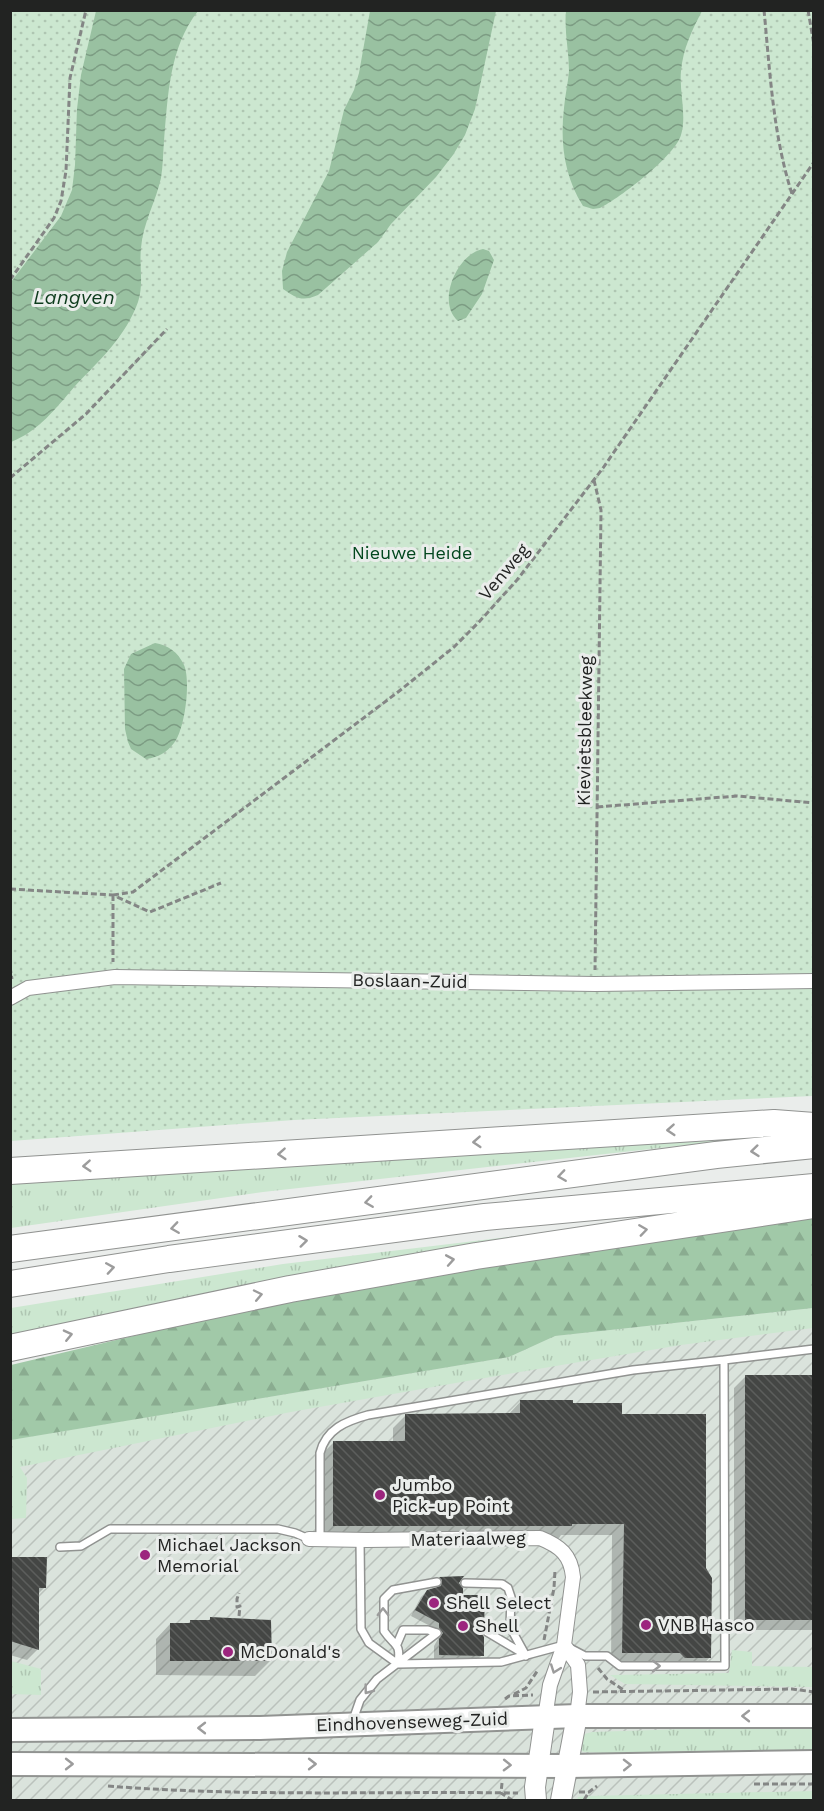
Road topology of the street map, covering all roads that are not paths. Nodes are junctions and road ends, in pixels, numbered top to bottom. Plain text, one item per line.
1 (813, 981) edge
2 (10, 998) edge
3 (813, 1126) edge
4 (813, 1145) edge
5 (10, 1171) edge
6 (813, 1187) edge
7 (813, 1204) edge
8 (10, 1249) edge
9 (10, 1284) edge
10 (10, 1348) edge
11 (813, 1348) edge
12 (724, 1360) junction
13 (315, 1539) junction
14 (360, 1540) junction
15 (60, 1547) dead end
16 (437, 1582) dead end
17 (465, 1583) dead end
18 (487, 1632) dead end
19 (397, 1644) junction
20 (564, 1645) junction
21 (526, 1656) junction
22 (398, 1664) junction
23 (577, 1716) junction
24 (813, 1716) edge
25 (545, 1718) junction
26 (351, 1725) junction
27 (10, 1730) edge
28 (813, 1762) edge
29 (10, 1764) edge
30 (538, 1765) junction
31 (568, 1766) junction
32 (535, 1797) edge
33 (562, 1797) edge

1 - 2 street, Boslaan-Zuid
3 -> 5 highway
4 -> 8 highway
9 -> 6 highway
10 -> 7 highway
11 - 12 lane
12 - 13 lane
20 -> 12 lane
13 - 14 street, Materiaalweg
13 - 15 lane
14 - 20 street, Materiaalweg
14 - 22 lane
19 -> 16 lane
17 - 21 lane
18 - 21 lane
19 - 22 lane
19 - 22 lane
20 - 21 lane
20 - 23 street
20 -> 25 street, Materiaalweg
21 - 22 lane
22 -> 26 lane
24 -> 23 main road, Eindhovenseweg-Zuid
23 - 25 main road, Eindhovenseweg-Zuid
23 - 31 street
25 - 26 main road, Eindhovenseweg-Zuid
25 - 30 street
26 -> 27 main road, Eindhovenseweg-Zuid
31 -> 28 main road
29 -> 30 main road
30 - 31 main road
30 - 32 street
31 - 33 street

